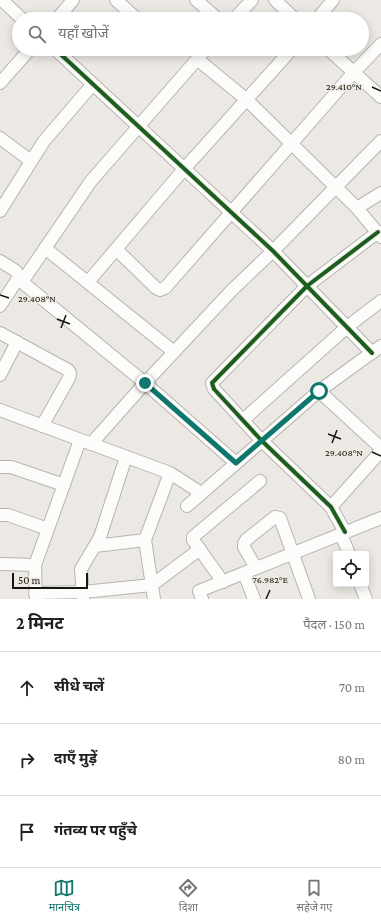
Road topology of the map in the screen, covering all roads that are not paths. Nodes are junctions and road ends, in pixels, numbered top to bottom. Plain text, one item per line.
1 (2, 0) edge
2 (73, 0) edge
3 (116, 0) edge
4 (196, 0) edge
5 (252, 0) edge
6 (275, 0) edge
7 (332, 0) edge
8 (15, 12) edge
9 (63, 12) edge
10 (129, 12) edge
11 (210, 12) edge
12 (241, 12) edge
13 (288, 12) edge
14 (323, 12) edge
15 (381, 44) edge
16 (24, 56) edge
17 (63, 56) edge
18 (200, 56) edge
19 (286, 56) edge
20 (336, 56) edge
21 (197, 59) junction
22 (354, 72) junction
23 (0, 83) edge
24 (93, 84) junction
25 (381, 97) edge
26 (247, 100) junction
27 (138, 126) junction
28 (0, 138) edge
29 (381, 141) edge
30 (292, 144) junction
31 (31, 161) junction
32 (184, 169) junction
33 (336, 187) junction
34 (381, 193) edge
35 (1, 207) edge
36 (357, 208) junction
37 (231, 212) junction
38 (379, 234) edge
39 (45, 248) junction
40 (116, 249) junction
41 (273, 251) junction
42 (0, 261) edge
43 (21, 279) junction
44 (88, 282) junction
45 (307, 286) junction
46 (381, 301) edge
47 (0, 306) edge
48 (347, 327) junction
49 (0, 333) edge
50 (17, 342) junction
51 (376, 349) edge
52 (174, 352) junction
53 (0, 375) edge
54 (145, 383) junction
55 (319, 391) junction
56 (0, 410) edge
57 (243, 420) junction
58 (42, 426) junction
59 (262, 441) junction
60 (86, 442) junction
61 (381, 448) edge
62 (381, 451) edge
63 (126, 457) junction
64 (236, 463) junction
65 (0, 467) edge
66 (170, 473) junction
67 (260, 481) dead end
68 (64, 485) junction
69 (201, 493) junction
70 (187, 506) dead end
71 (331, 507) junction
72 (0, 515) edge
73 (381, 518) edge
74 (48, 529) junction
75 (343, 533) junction
76 (145, 540) junction
77 (95, 546) junction
78 (200, 549) junction
79 (347, 551) edge
80 (292, 553) junction
81 (0, 564) edge
82 (35, 565) junction
83 (256, 568) junction
84 (244, 573) junction
85 (223, 582) junction
86 (152, 585) junction
87 (361, 587) edge
88 (36, 596) edge
89 (83, 596) edge
90 (154, 599) edge
91 (202, 599) edge
92 (254, 599) edge
93 (310, 599) edge
94 (366, 599) edge

1 - 8 street
2 - 9 street
3 - 10 street
4 - 11 street
5 - 12 street
6 - 13 street
7 - 14 street
15 - 22 street
16 - 23 street
17 - 24 street
18 - 21 street
19 - 26 street
20 - 22 street
21 - 26 street
21 - 27 street
22 - 25 street
22 - 30 street
24 - 27 street
24 - 31 street
26 - 30 street
26 - 32 street
27 - 32 street
27 - 39 street
28 - 31 street
29 - 33 street
30 - 33 street
30 - 37 street
31 - 35 street
32 - 37 street
32 - 40 street
33 - 36 street
33 - 41 street
34 - 36 street
36 - 38 street
37 - 40 street
37 - 41 street
38 - 45 street
39 - 43 street
39 - 44 street
40 - 44 street
41 - 45 street
41 - 52 street
42 - 43 street
43 - 47 street
43 - 54 street
44 - 52 street
45 - 48 street
45 - 57 street
46 - 48 street
48 - 51 street
48 - 57 street
49 - 50 street
50 - 53 street
50 - 58 street
51 - 55 street
52 - 54 street
54 - 60 street
54 - 64 street
55 - 59 street
55 - 61 street
56 - 58 street
57 - 59 street
58 - 60 street
59 - 64 street
59 - 71 street
60 - 63 street
60 - 68 street
62 - 71 street
63 - 66 street
63 - 77 street
64 - 69 street
65 - 68 street
66 - 69 street
66 - 76 street
67 - 78 street
68 - 74 street
69 - 70 street
71 - 75 street
72 - 74 street
73 - 75 street
74 - 82 street
75 - 79 street
75 - 80 street
76 - 77 street
76 - 86 street
77 - 89 street
78 - 85 street
78 - 86 street
80 - 83 street
80 - 83 street
80 - 93 street
81 - 82 street
82 - 88 street
83 - 84 street
84 - 85 street
84 - 92 street
85 - 91 street
86 - 89 street
86 - 90 street
87 - 94 street
88 - 89 street

